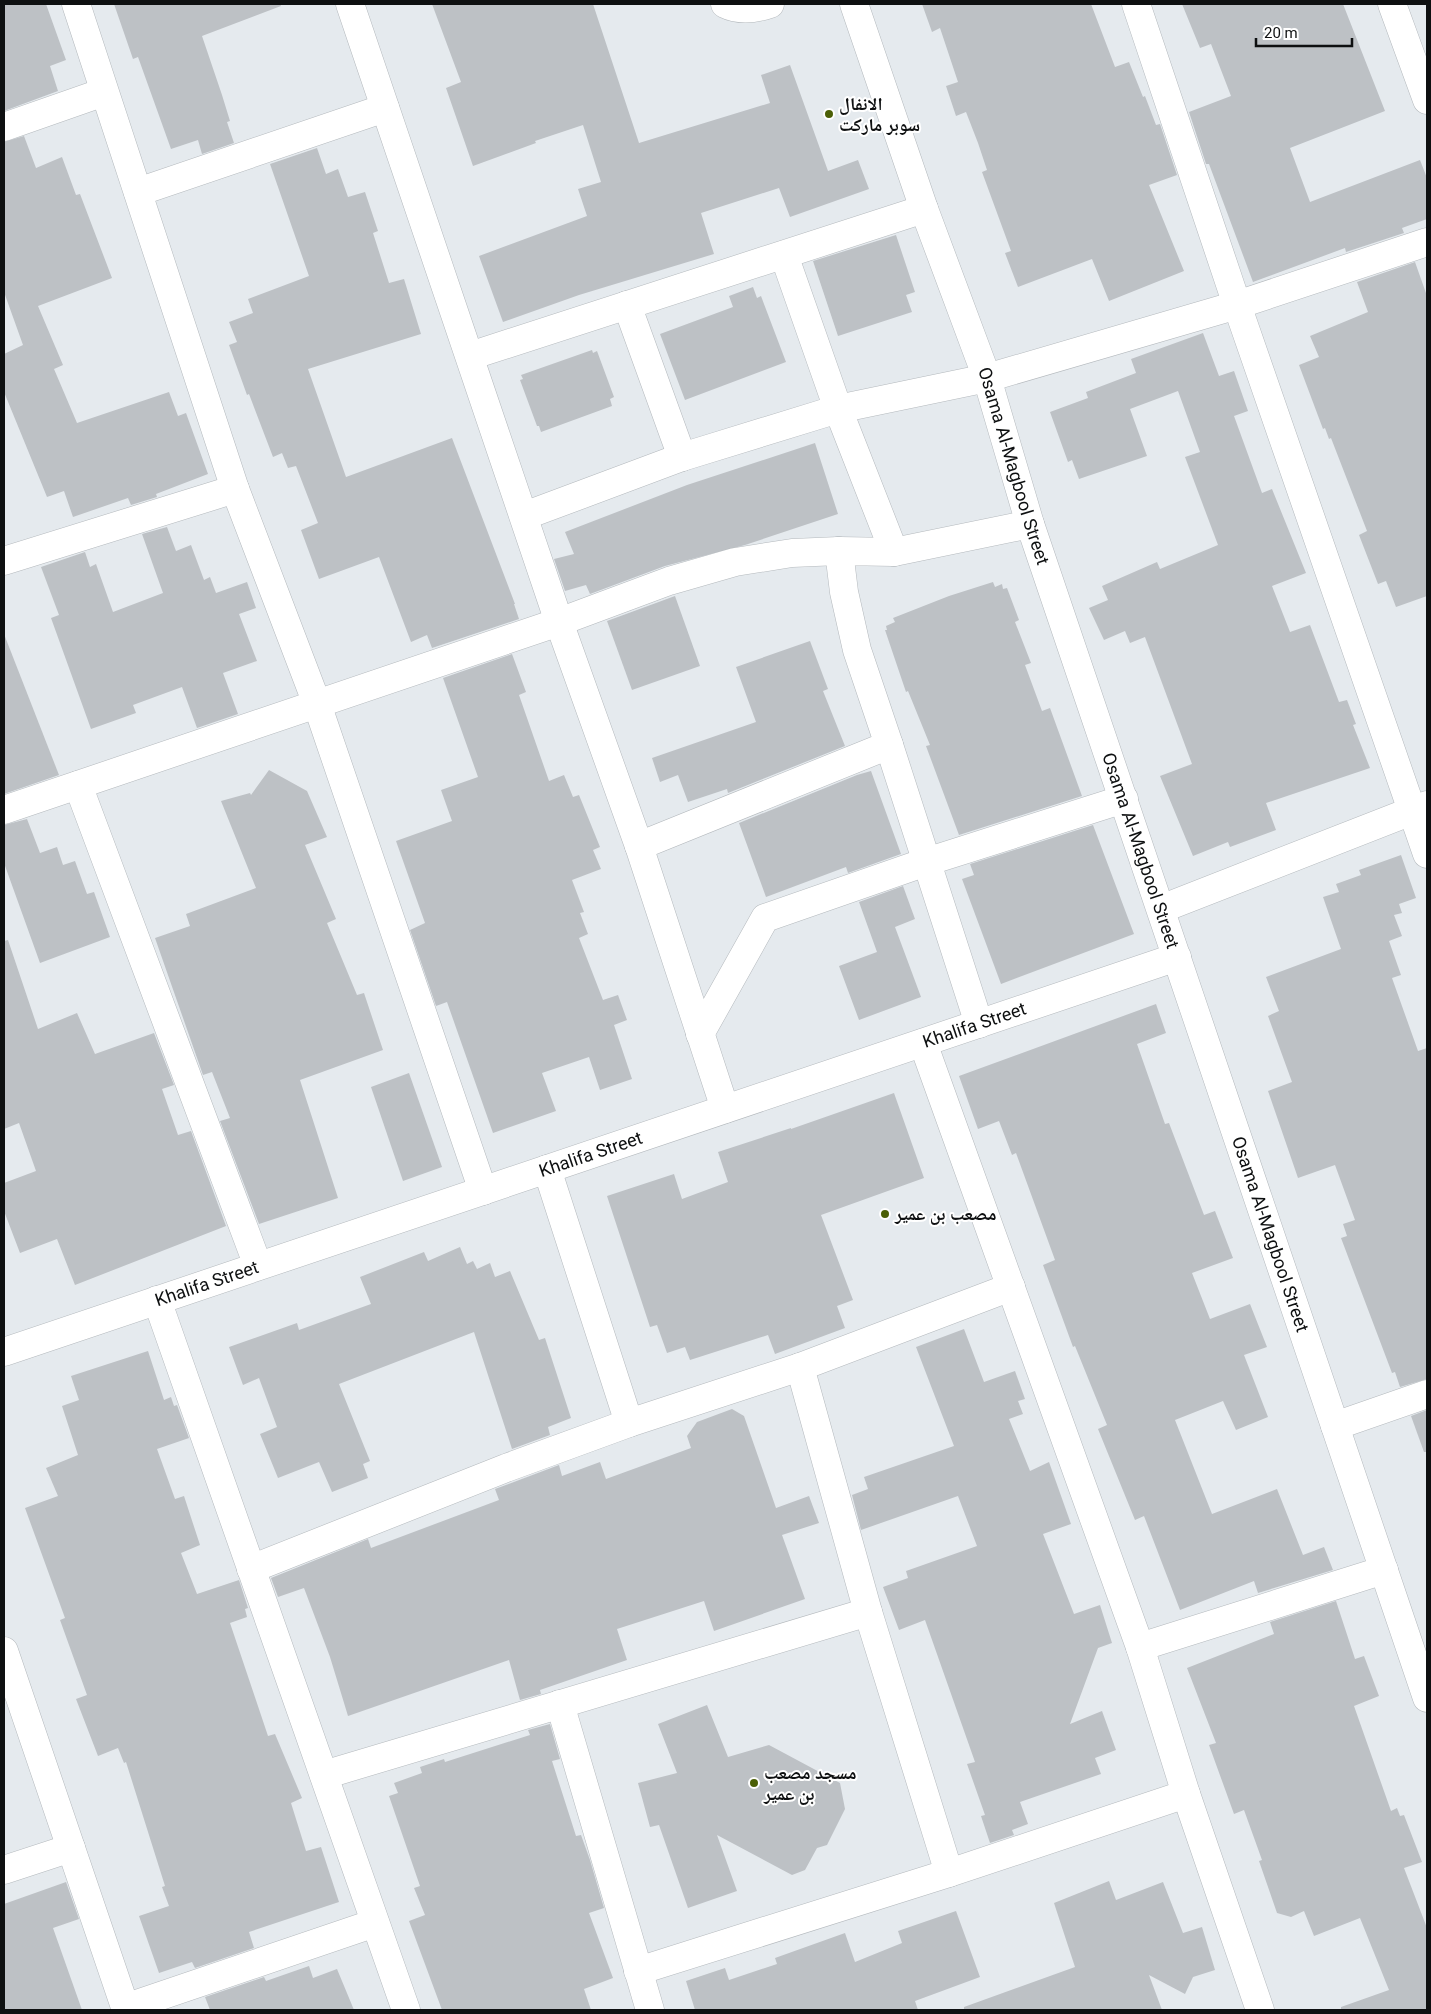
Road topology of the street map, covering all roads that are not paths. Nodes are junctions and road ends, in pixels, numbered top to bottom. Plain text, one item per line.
1 (76, 4) edge
2 (350, 4) edge
3 (725, 4) edge
4 (770, 4) edge
5 (854, 4) edge
6 (1136, 4) edge
7 (1392, 4) edge
8 (104, 92) junction
9 (1427, 100) edge
10 (385, 108) junction
11 (4, 127) edge
12 (138, 192) junction
13 (924, 209) junction
14 (1427, 242) edge
15 (784, 255) junction
16 (1237, 305) junction
17 (627, 306) junction
18 (470, 356) junction
19 (987, 378) junction
20 (838, 409) junction
21 (682, 457) junction
22 (234, 489) junction
23 (524, 516) junction
24 (1030, 524) junction
25 (839, 551) junction
26 (894, 552) junction
27 (4, 561) edge
28 (559, 622) junction
29 (317, 704) junction
30 (889, 745) junction
31 (78, 785) junction
32 (1124, 799) junction
33 (1419, 808) edge
34 (4, 810) edge
35 (639, 846) junction
36 (1427, 854) edge
37 (926, 862) junction
38 (1161, 909) junction
39 (1177, 957) junction
40 (979, 1024) junction
41 (700, 1034) junction
42 (923, 1043) junction
43 (725, 1109) junction
44 (547, 1169) junction
45 (483, 1191) junction
46 (258, 1266) junction
47 (1011, 1287) junction
48 (157, 1300) junction
49 (4, 1352) edge
50 (800, 1367) junction
51 (1427, 1394) edge
52 (630, 1423) junction
53 (1335, 1426) junction
54 (251, 1569) junction
55 (1384, 1570) junction
56 (868, 1612) junction
57 (1140, 1647) junction
58 (4, 1651) edge
59 (1427, 1698) edge
60 (560, 1704) junction
61 (324, 1775) junction
62 (1186, 1794) junction
63 (71, 1848) junction
64 (4, 1870) edge
65 (950, 1873) junction
66 (375, 1923) junction
67 (638, 1971) junction
68 (125, 2009) edge
69 (406, 2010) edge
70 (650, 2010) edge
71 (1260, 2010) edge

1 - 8 street
2 - 10 street
3 - 4 street
5 - 13 street, Osama Al-Magbool Street
6 - 16 street
7 - 9 street
8 - 11 street
8 - 12 street
10 - 12 street
10 - 18 street
12 - 22 street
13 - 15 street
13 - 19 street, Osama Al-Magbool Street
14 - 16 street
15 - 17 street
15 - 20 street
16 - 19 street
16 - 33 street
17 - 18 street
17 - 21 street
18 - 23 street
19 - 20 street
19 - 24 street, Osama Al-Magbool Street
20 - 21 street
20 - 26 street
21 - 23 street
22 - 27 street
22 - 29 street
23 - 28 street
24 - 26 street
24 - 32 street, Osama Al-Magbool Street
25 - 26 street
25 - 28 street
25 - 30 street
28 - 29 street
28 - 35 street
29 - 31 street
29 - 45 street
30 - 35 street
30 - 37 street
31 - 34 street
31 - 46 street
32 - 37 street
32 - 38 street, Osama Al-Magbool Street
33 - 36 street
33 - 38 street
35 - 41 street
37 - 40 street
37 - 41 street
38 - 39 street, Osama Al-Magbool Street
39 - 40 street, Khalifa Street
39 - 53 street, Osama Al-Magbool Street
40 - 42 street, Khalifa Street
41 - 43 street
42 - 43 street, Khalifa Street
42 - 47 street
43 - 44 street, Khalifa Street
44 - 45 street, Khalifa Street
44 - 52 street
45 - 46 street, Khalifa Street
46 - 48 street, Khalifa Street
47 - 50 street
47 - 57 street
48 - 49 street, Khalifa Street
48 - 54 street
50 - 52 street
50 - 56 street
51 - 53 street
52 - 54 street
53 - 55 street, Osama Al-Magbool Street
54 - 61 street
55 - 57 street
55 - 59 street, Osama Al-Magbool Street
56 - 60 street
56 - 65 street
57 - 62 street
58 - 63 street
60 - 61 street
60 - 67 street
61 - 66 street
62 - 65 street
62 - 71 street
63 - 64 street
63 - 68 street
65 - 67 street
66 - 68 street
66 - 69 street
67 - 70 street

